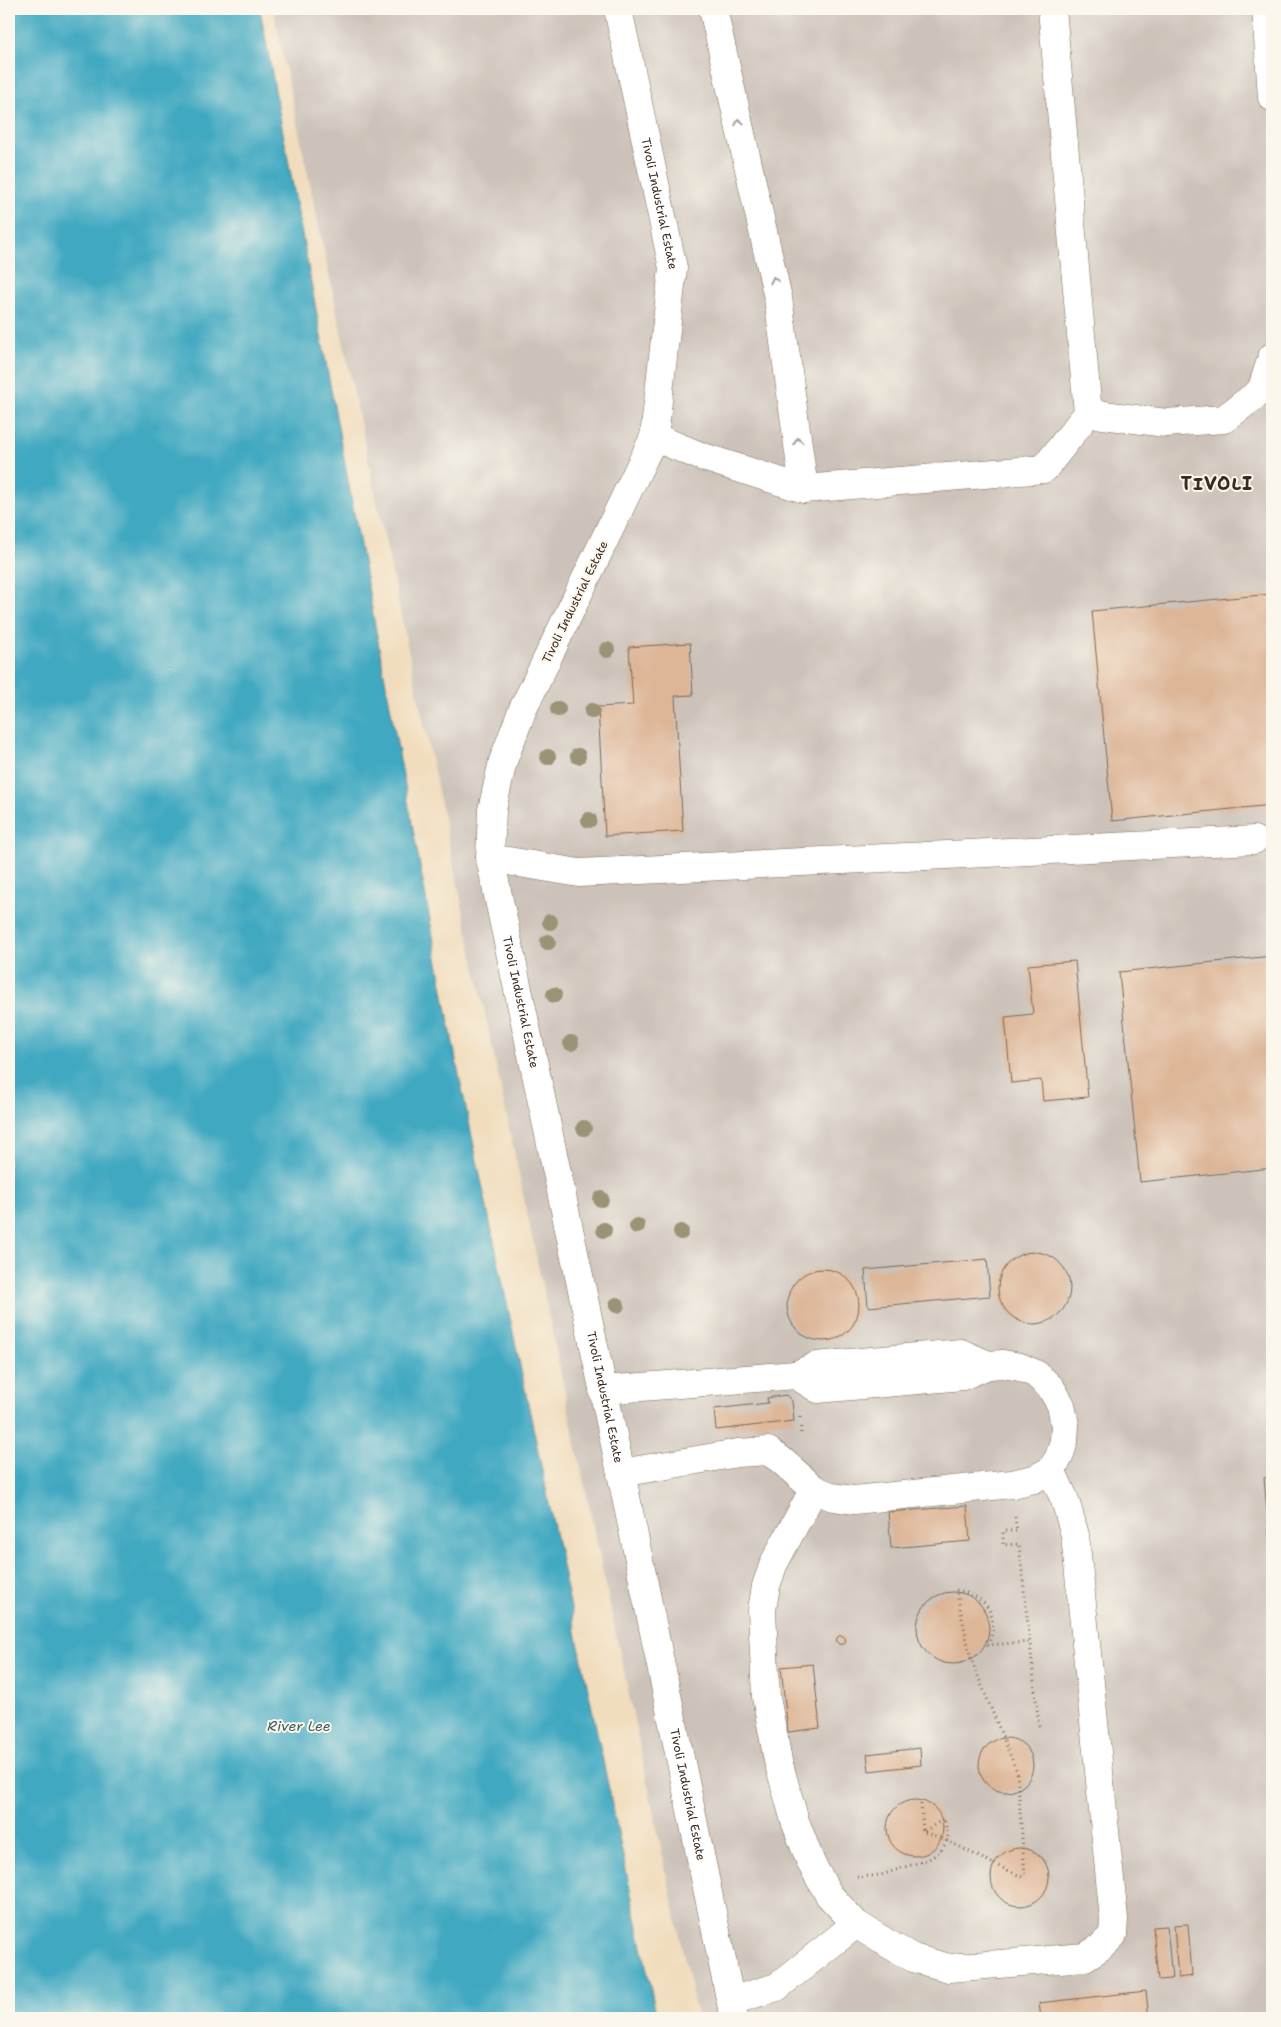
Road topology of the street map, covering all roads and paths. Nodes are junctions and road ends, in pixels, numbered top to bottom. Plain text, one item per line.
1 (618, 9) edge
2 (714, 9) edge
3 (1052, 9) edge
4 (1266, 9) edge
5 (1272, 97) edge
6 (1272, 357) edge
7 (1088, 413) junction
8 (654, 437) junction
9 (804, 489) junction
10 (1254, 840) dead end
11 (490, 858) junction
12 (796, 1374) junction
13 (603, 1390) junction
14 (768, 1451) junction
15 (1051, 1470) junction
16 (621, 1473) junction
17 (814, 1489) junction
18 (1017, 1530) dead end
19 (1029, 1642) junction
20 (1039, 1726) dead end
21 (921, 1804) dead end
22 (923, 1832) junction
23 (866, 1876) dead end
24 (856, 1924) junction
25 (733, 2010) edge

1 - 8 lane, Tivoli Industrial Estate
9 -> 2 lane
3 - 7 lane
4 - 5 lane
6 - 7 lane
7 - 9 lane
8 - 9 lane
8 - 11 lane, Tivoli Industrial Estate
10 - 11 lane
11 - 13 lane, Tivoli Industrial Estate
12 - 13 lane
12 - 14 path
12 - 15 lane
13 - 16 lane, Tivoli Industrial Estate
14 - 16 lane
14 - 17 lane
15 - 17 lane
15 - 24 lane
16 - 25 lane, Tivoli Industrial Estate
17 - 24 lane
18 - 19 path
19 - 20 path
19 - 22 path, bridge
21 - 22 path
22 - 23 path
24 - 25 lane

